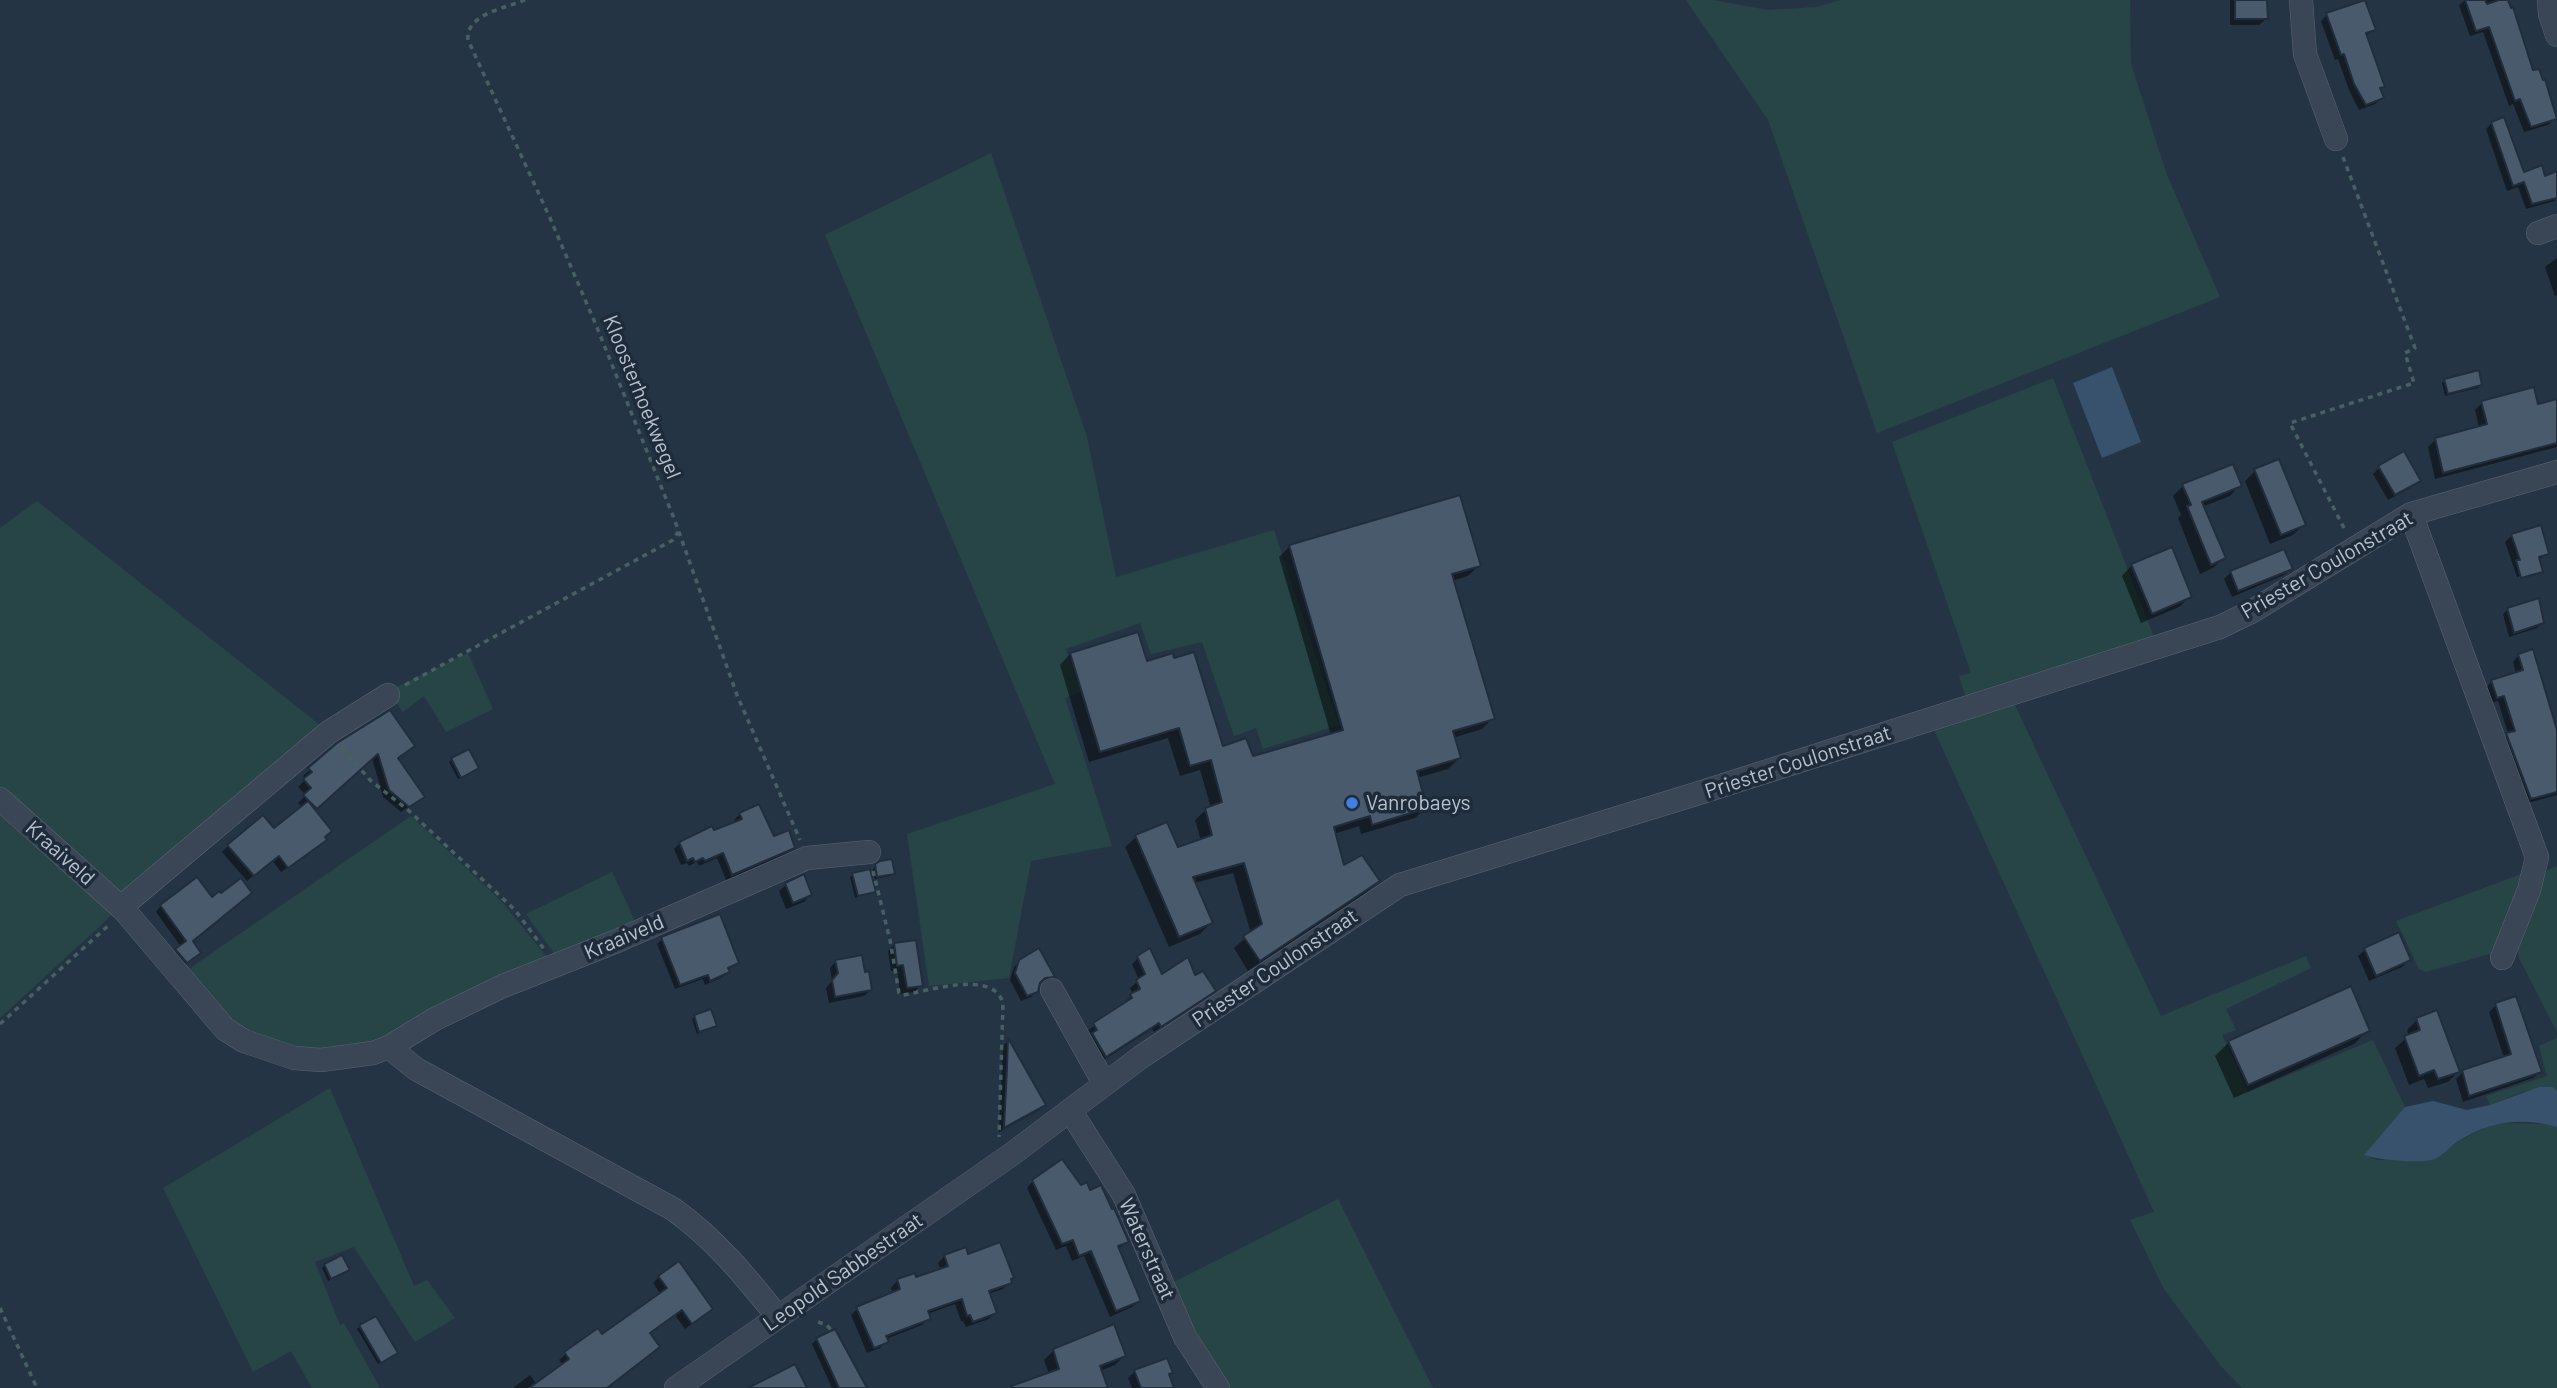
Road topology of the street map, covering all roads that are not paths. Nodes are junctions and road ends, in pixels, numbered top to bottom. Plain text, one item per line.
1 (2301, 0) edge
2 (2549, 0) edge
3 (2557, 35) edge
4 (2336, 139) road end
5 (2557, 472) edge
6 (2411, 514) junction
7 (388, 695) road end
8 (0, 799) edge
9 (869, 852) road end
10 (2547, 857) edge
11 (123, 909) junction
12 (2502, 958) dead end
13 (1052, 990) dead end
14 (389, 1047) junction
15 (1104, 1083) junction
16 (1071, 1112) junction
17 (778, 1317) junction
18 (676, 1388) edge
19 (1219, 1388) edge

1 - 4 street
2 - 3 street
5 - 6 street, Priester Coulonstraat
6 - 10 street
6 - 15 street, Priester Coulonstraat
7 - 11 street
8 - 11 street, Kraaiveld
9 - 14 street, Kraaiveld
10 - 12 street
11 - 14 street, Kraaiveld
13 - 15 street
14 - 17 street
15 - 16 street, Priester Coulonstraat
16 - 17 street, Leopold Sabbestraat
16 - 19 street, Waterstraat
17 - 18 street, Leopold Sabbestraat

